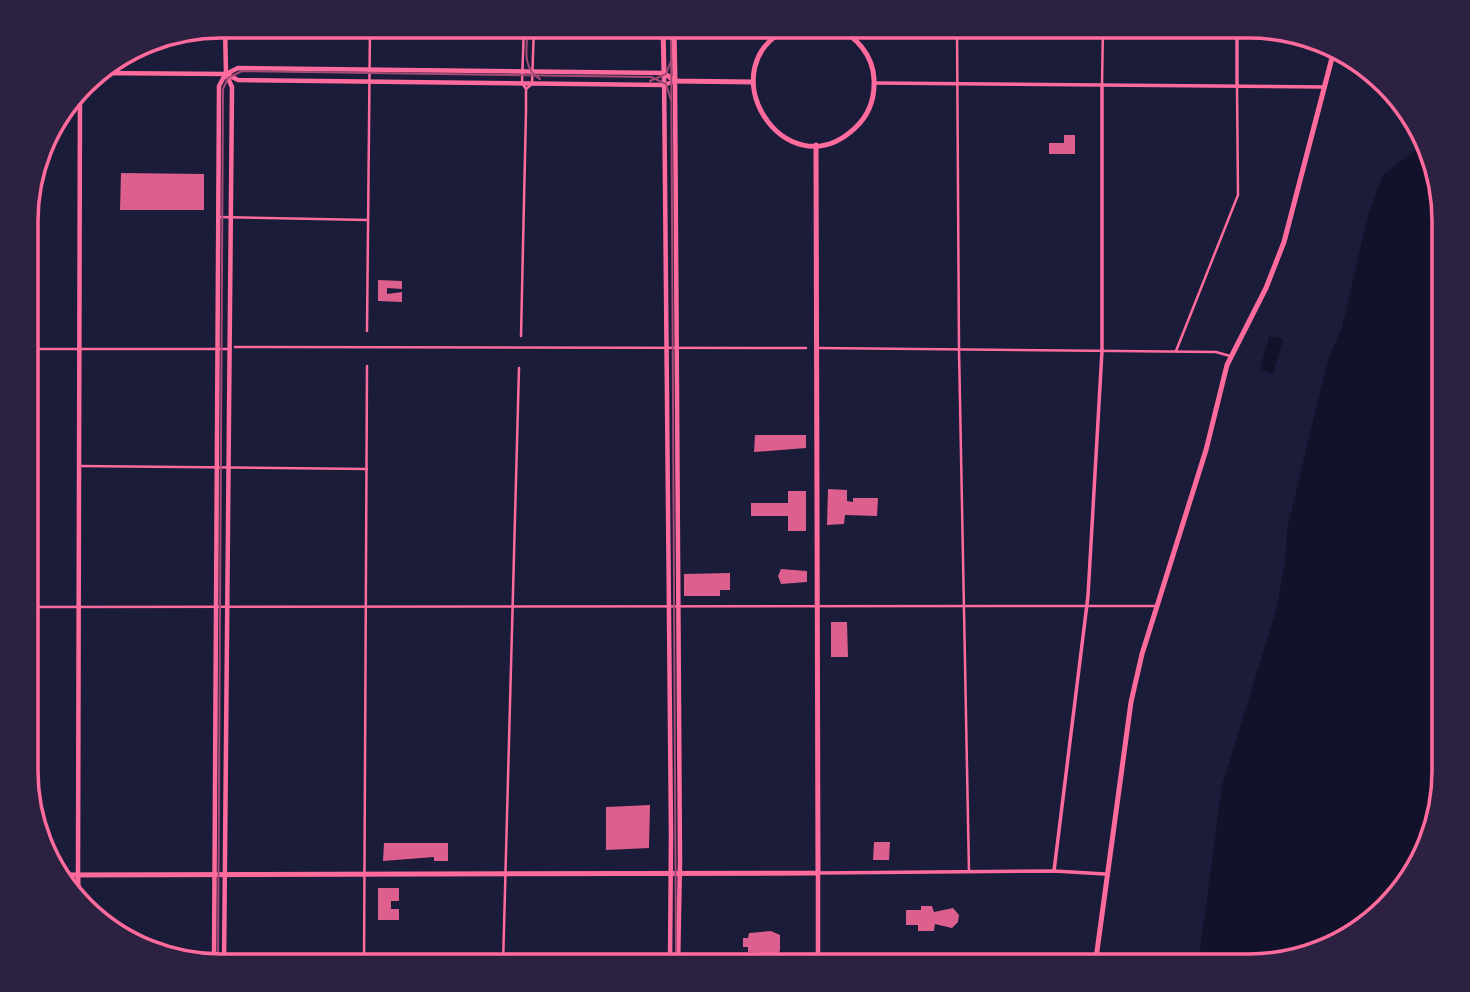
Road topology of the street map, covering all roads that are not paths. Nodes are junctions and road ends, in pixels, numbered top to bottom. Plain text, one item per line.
1 (774, 38) edge
2 (853, 38) edge
3 (957, 38) edge
4 (1101, 38) edge
5 (1237, 38) edge
6 (225, 39) edge
7 (369, 39) edge
8 (523, 39) edge
9 (533, 39) edge
10 (663, 39) edge
11 (674, 39) edge
12 (1332, 59) edge
13 (368, 70) junction
14 (522, 72) junction
15 (532, 72) junction
16 (114, 73) edge
17 (664, 73) junction
18 (226, 74) junction
19 (675, 80) junction
20 (368, 81) junction
21 (753, 82) junction
22 (522, 83) junction
23 (874, 83) junction
24 (957, 83) junction
25 (532, 84) junction
26 (664, 85) junction
27 (1102, 85) junction
28 (1237, 86) junction
29 (1325, 87) junction
30 (526, 89) junction
31 (80, 106) edge
32 (816, 145) junction
33 (218, 217) junction
34 (231, 217) junction
35 (368, 220) junction
36 (368, 331) dead end
37 (521, 337) dead end
38 (667, 347) junction
39 (676, 347) junction
40 (232, 348) junction
41 (806, 348) dead end
42 (814, 348) junction
43 (38, 349) edge
44 (79, 349) junction
45 (218, 349) junction
46 (959, 349) junction
47 (1102, 351) junction
48 (1176, 352) junction
49 (1231, 356) junction
50 (367, 366) dead end
51 (519, 368) dead end
52 (79, 466) junction
53 (218, 469) junction
54 (229, 469) junction
55 (367, 469) junction
56 (1087, 605) junction
57 (80, 606) junction
58 (1157, 606) junction
59 (38, 607) edge
60 (219, 607) junction
61 (227, 607) junction
62 (366, 607) junction
63 (512, 607) junction
64 (667, 607) junction
65 (678, 607) junction
66 (816, 607) junction
67 (965, 607) junction
68 (1054, 871) junction
69 (969, 872) junction
70 (364, 873) junction
71 (671, 873) junction
72 (680, 873) junction
73 (818, 873) junction
74 (214, 874) junction
75 (225, 874) junction
76 (505, 874) junction
77 (1105, 874) junction
78 (71, 875) edge
79 (78, 875) junction
80 (78, 884) edge
81 (214, 953) edge
82 (818, 953) edge
83 (1096, 953) edge
84 (224, 954) edge
85 (364, 954) edge
86 (503, 954) edge
87 (670, 954) edge
88 (678, 954) edge

1 - 21 main road
2 - 23 main road
3 - 24 street
4 - 27 street
5 - 28 street
6 - 18 main road
7 - 13 street
8 - 14 street
9 - 15 street
10 - 17 main road
11 - 19 main road
12 - 29 main road
13 - 14 main road
13 - 18 main road
13 - 20 street
14 - 15 main road
14 - 22 street
15 - 17 main road
15 - 25 street
16 - 18 main road
17 - 19 main road
17 - 26 main road
18 - 20 main road
18 - 33 main road
18 - 34 main road
19 - 21 main road
19 - 26 main road
19 - 39 main road
20 - 22 main road
20 - 35 street
21 - 32 main road
22 - 25 main road
22 - 30 street
23 - 24 street
23 - 32 main road
24 - 27 street
24 - 46 street
25 - 26 main road
25 - 30 street
26 - 38 main road
27 - 28 street
27 - 47 street
28 - 29 street
28 - 48 street
29 - 49 main road
30 - 37 street
31 - 44 main road
32 - 42 main road
33 - 34 street
33 - 45 main road
34 - 35 street
34 - 40 main road
35 - 36 street
38 - 39 street
38 - 40 street
38 - 64 main road
39 - 41 street
39 - 65 main road
40 - 45 street
40 - 54 main road
42 - 46 street
42 - 66 main road
43 - 44 street
44 - 45 street
44 - 52 main road
45 - 53 main road
46 - 47 street
46 - 67 street
47 - 48 street
47 - 56 street
48 - 49 street
49 - 58 main road
50 - 55 street
51 - 63 street
52 - 53 street
52 - 57 main road
53 - 54 street
53 - 60 main road
54 - 55 street
54 - 61 main road
55 - 62 street
56 - 58 street
56 - 67 street
56 - 68 street
57 - 59 street
57 - 60 street
57 - 79 main road
58 - 77 main road
60 - 61 street
60 - 74 main road
61 - 62 street
61 - 75 main road
62 - 63 street
62 - 70 street
63 - 64 street
63 - 76 street
64 - 65 street
64 - 71 main road
65 - 66 street
65 - 72 main road
66 - 67 street
66 - 73 main road
67 - 69 street
68 - 69 street
68 - 77 street
69 - 73 street
70 - 75 main road
70 - 76 main road
70 - 85 street
71 - 72 main road
71 - 76 main road
71 - 87 main road
72 - 73 main road
72 - 88 main road
73 - 82 main road
74 - 75 main road
74 - 79 main road
74 - 81 main road
75 - 84 main road
76 - 86 street
77 - 83 main road
78 - 79 main road
79 - 80 main road

